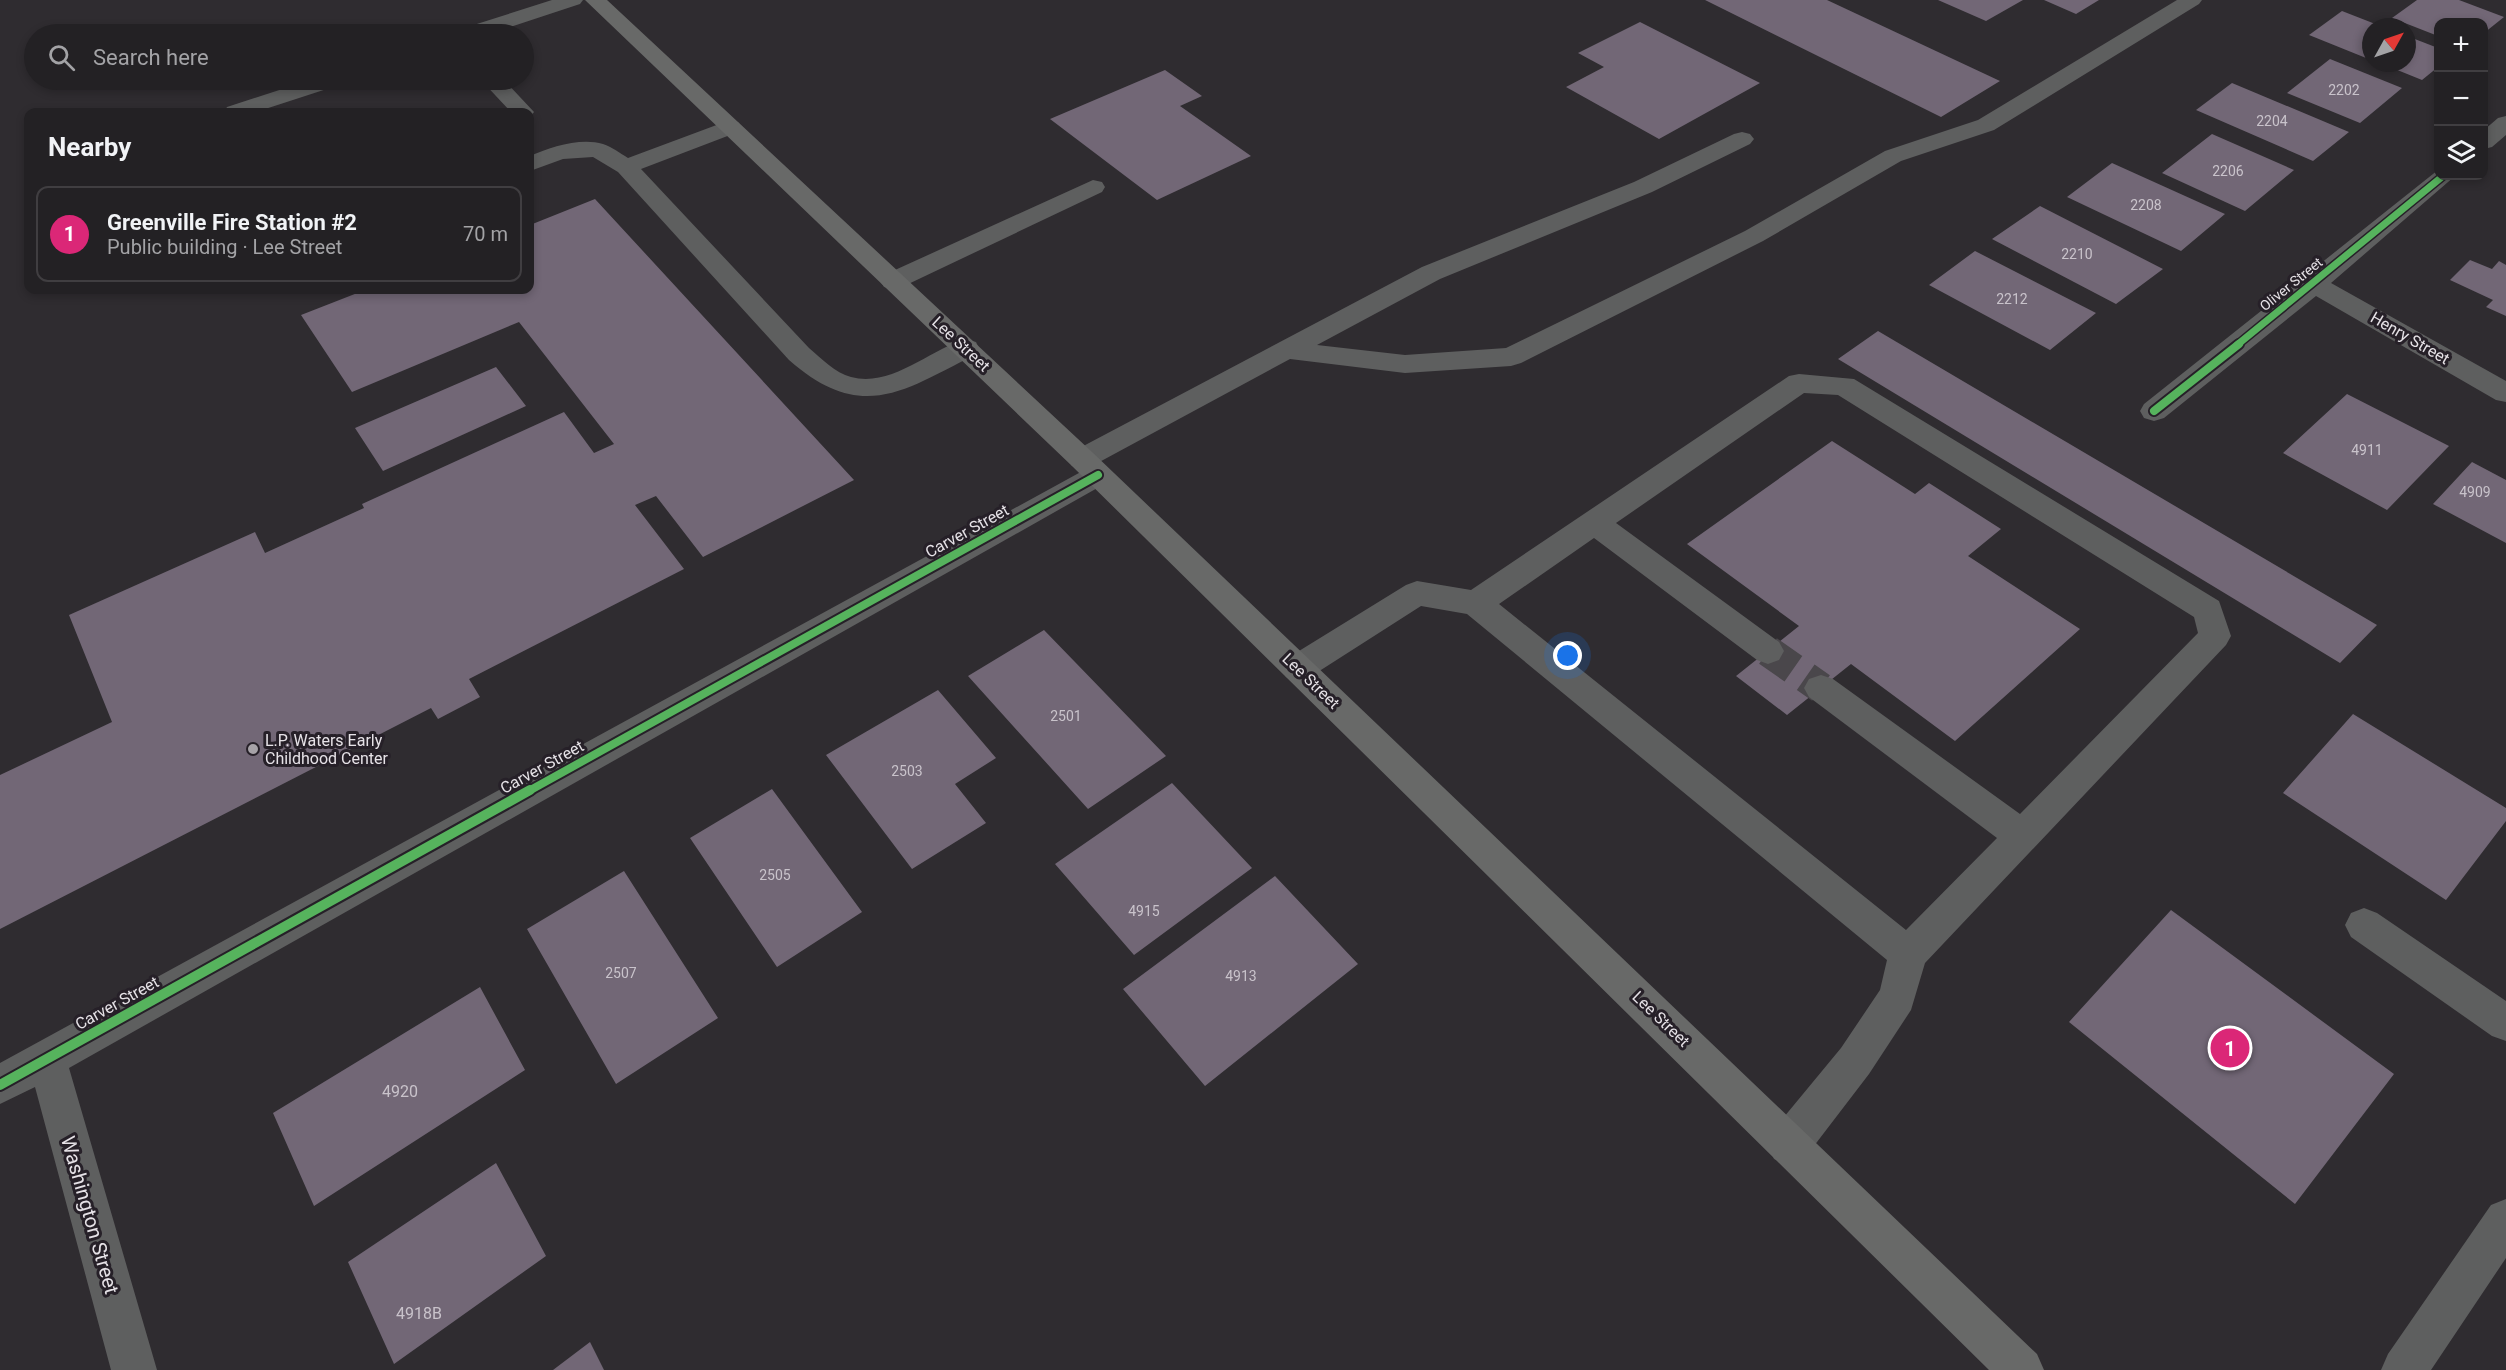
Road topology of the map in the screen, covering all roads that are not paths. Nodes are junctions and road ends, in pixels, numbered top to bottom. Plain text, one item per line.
1 (573, 0) edge
2 (595, 0) edge
3 (2192, 0) edge
4 (500, 24) edge
5 (301, 90) edge
6 (501, 90) edge
7 (247, 108) edge
8 (518, 108) edge
9 (2506, 123) edge
10 (730, 127) junction
11 (539, 130) edge
12 (1742, 139) dead end
13 (2488, 139) edge
14 (534, 149) edge
15 (626, 166) junction
16 (2438, 180) edge
17 (1092, 187) dead end
18 (893, 281) junction
19 (2314, 284) junction
20 (966, 348) junction
21 (1285, 350) junction
22 (2506, 393) edge
23 (2154, 411) dead end
24 (1090, 467) junction
25 (1594, 522) junction
26 (1476, 603) junction
27 (1768, 651) tunnel mouth
28 (1298, 668) junction
29 (1821, 688) tunnel mouth
30 (2022, 836) junction
31 (2364, 925) dead end
32 (1908, 954) junction
33 (2506, 1023) edge
34 (46, 1059) junction
35 (0, 1085) edge
36 (1789, 1144) junction
37 (2506, 1220) edge
38 (134, 1370) edge
39 (2021, 1370) edge
40 (2404, 1370) edge

1 - 4 street
2 - 10 main road, Lee Street
3 - 21 street
5 - 7 street
6 - 8 street
9 - 13 street
10 - 15 street
10 - 18 main road, Lee Street
11 - 14 street
11 - 15 street
12 - 21 street, Carver Street
15 - 20 street
16 - 19 street, Oliver Street
17 - 18 street
18 - 20 main road, Lee Street
19 - 22 street, Henry Street
19 - 23 street, Oliver Street
20 - 24 main road, Lee Street
21 - 24 street, Carver Street
24 - 28 main road, Lee Street
24 - 34 street, Carver Street
25 - 26 street
25 - 27 street
25 - 30 street
26 - 28 street
26 - 32 street
28 - 36 main road, Lee Street
29 - 30 street
30 - 32 street
31 - 33 street
32 - 36 street
34 - 35 street, Carver Street
34 - 38 street, Washington Street
36 - 39 main road, Lee Street
37 - 40 street

